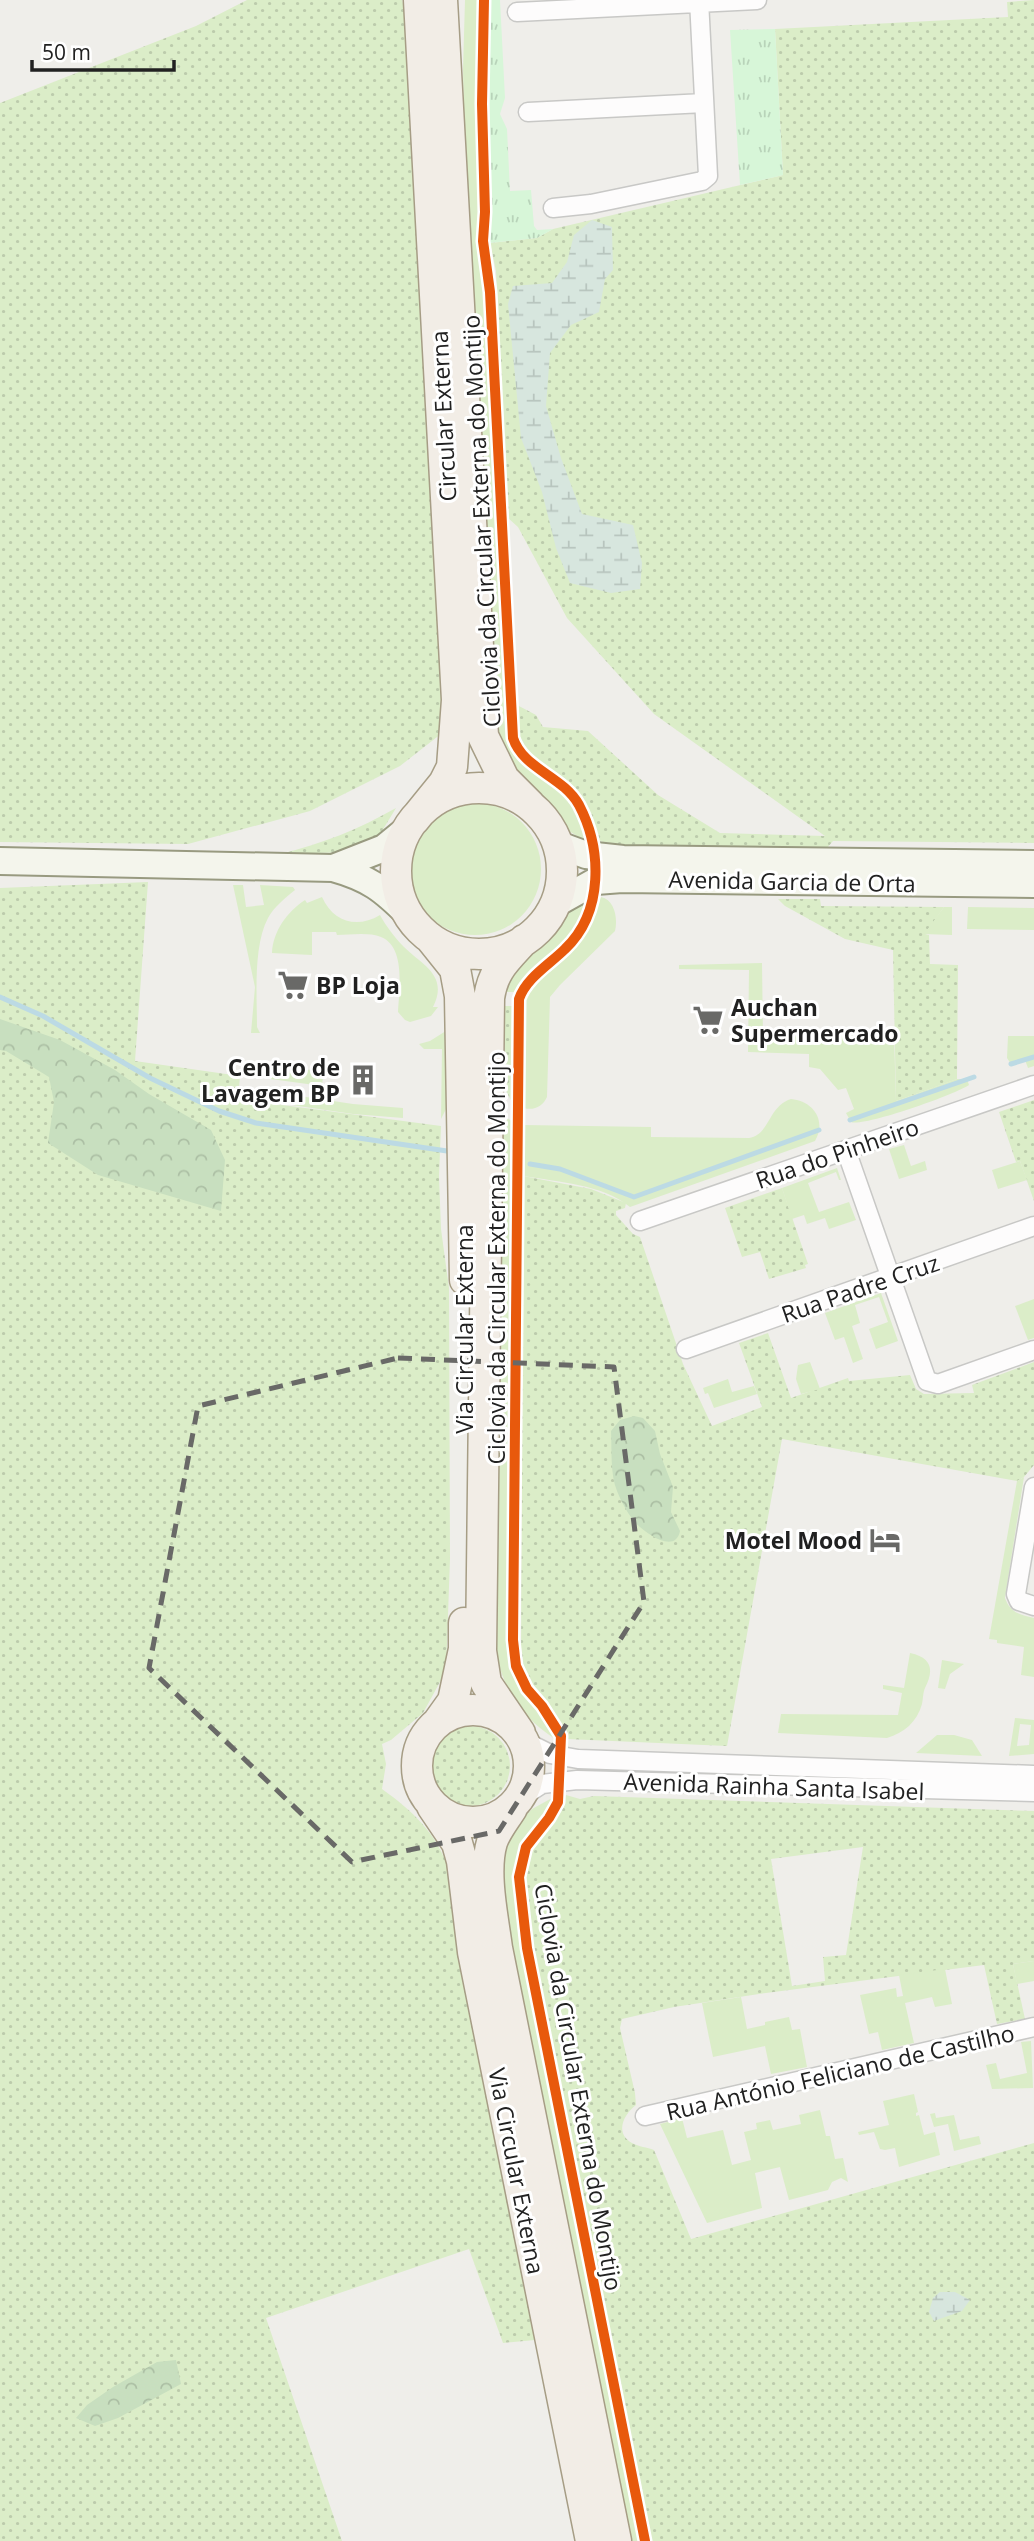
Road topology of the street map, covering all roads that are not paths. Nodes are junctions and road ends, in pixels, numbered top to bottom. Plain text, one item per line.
1 (408, 0) edge
2 (419, 0) edge
3 (442, 0) edge
4 (455, 0) edge
5 (757, 0) edge
6 (699, 2) edge
7 (517, 12) dead end
8 (704, 103) junction
9 (528, 111) dead end
10 (438, 119) junction
11 (553, 208) dead end
12 (530, 805) junction
13 (410, 825) junction
14 (559, 845) junction
15 (0, 861) edge
16 (1034, 864) edge
17 (333, 868) junction
18 (1034, 884) edge
19 (555, 904) junction
20 (409, 915) junction
21 (431, 939) junction
22 (524, 940) junction
23 (1034, 1085) edge
24 (846, 1150) junction
25 (640, 1221) dead end
26 (1034, 1226) edge
27 (890, 1278) junction
28 (686, 1349) dead end
29 (1034, 1350) edge
30 (1034, 1487) edge
31 (1034, 1606) edge
32 (438, 1722) junction
33 (522, 1737) junction
34 (1034, 1775) edge
35 (1034, 1793) edge
36 (515, 1803) junction
37 (432, 1806) junction
38 (1034, 2027) edge
39 (645, 2116) dead end
40 (591, 2541) edge
41 (616, 2541) edge

1 - 10 street
2 - 10 main road, Circular Externa
3 - 10 main road, Circular Externa
4 - 10 street, Circular Externa
5 - 6 street
6 - 7 street
6 - 8 street
8 - 9 street
8 - 11 street
10 - 12 main road, Circular Externa
10 - 13 main road, Circular Externa
12 - 13 main road
12 - 14 main road
13 - 17 main road
13 - 20 main road
14 - 16 main road, Avenida Garcia de Orta
14 - 19 main road
15 - 17 main road
17 - 20 main road
18 - 19 main road, Avenida Garcia de Orta
19 - 22 main road
20 - 21 main road
21 - 22 main road
21 - 32 main road, Via Circular Externa
22 - 33 main road, Via Circular Externa
23 - 24 street, Rua do Pinheiro
24 - 25 street, Rua do Pinheiro
24 - 27 street
26 - 27 street, Rua Padre Cruz
27 - 28 street, Rua Padre Cruz
27 - 29 street
30 - 31 street
32 - 33 main road
32 - 37 main road
33 - 34 street, Avenida Rainha Santa Isabel
33 - 36 main road
35 - 36 street, Avenida Rainha Santa Isabel
36 - 37 main road
36 - 41 main road, Via Circular Externa
37 - 40 main road, Via Circular Externa
38 - 39 street, Rua António Feliciano de Castilho

